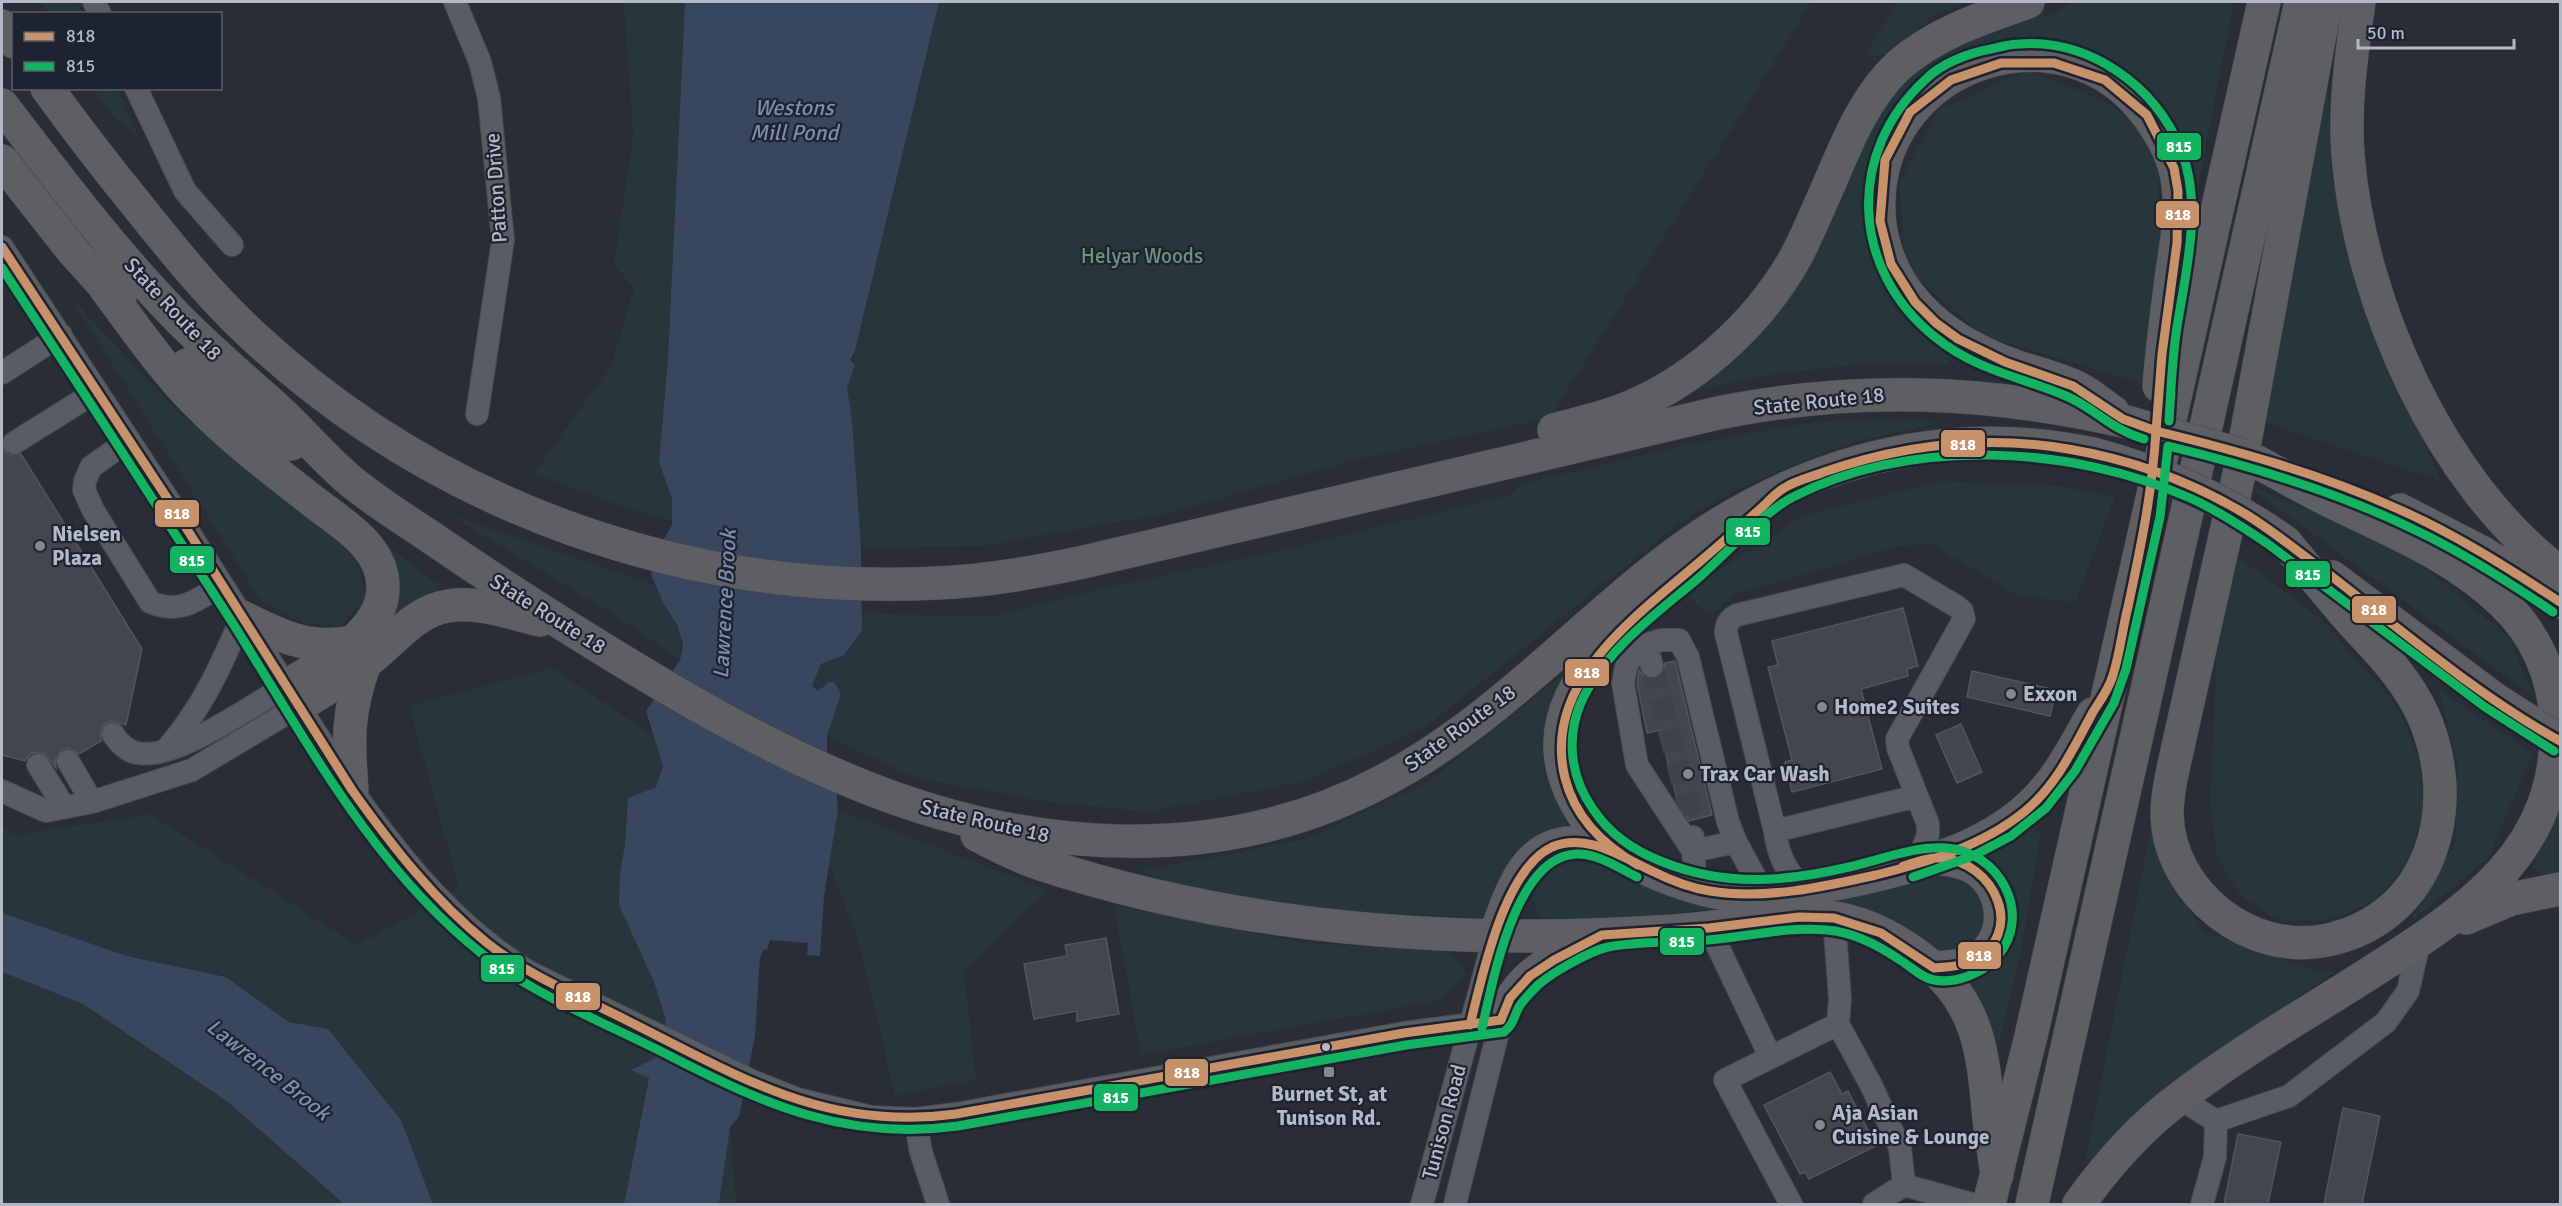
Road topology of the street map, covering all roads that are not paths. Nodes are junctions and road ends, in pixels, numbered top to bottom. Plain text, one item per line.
1 (455, 2) edge
2 (2028, 2) edge
3 (2264, 2) edge
4 (2301, 2) edge
5 (2326, 2) edge
6 (2359, 2) edge
7 (2, 26) edge
8 (12, 39) edge
9 (49, 90) edge
10 (137, 90) edge
11 (2, 105) edge
12 (2, 161) edge
13 (232, 245) dead end
14 (2, 247) edge
15 (106, 289) junction
16 (61, 335) junction
17 (2, 373) edge
18 (97, 391) junction
19 (477, 414) dead end
20 (2127, 422) junction
21 (129, 440) junction
22 (14, 443) dead end
23 (2246, 456) junction
24 (1469, 472) junction
25 (346, 478) junction
26 (1783, 488) junction
27 (2150, 502) junction
28 (2285, 542) junction
29 (2560, 573) edge
30 (222, 585) junction
31 (2560, 602) edge
32 (242, 617) junction
33 (565, 626) junction
34 (358, 653) junction
35 (2111, 681) junction
36 (292, 696) junction
37 (113, 734) dead end
38 (2560, 741) edge
39 (165, 751) junction
40 (68, 761) dead end
41 (38, 765) dead end
42 (352, 790) junction
43 (2, 791) edge
44 (1917, 796) junction
45 (902, 801) junction
46 (92, 802) junction
47 (64, 807) junction
48 (1692, 820) tunnel mouth
49 (1775, 831) junction
50 (1736, 842) junction
51 (1611, 849) junction
52 (1693, 851) junction
53 (1928, 860) junction
54 (1696, 887) junction
55 (1802, 888) junction
56 (2560, 889) edge
57 (1764, 894) junction
58 (1834, 918) junction
59 (1708, 927) junction
60 (1602, 934) junction
61 (1495, 935) junction
62 (2427, 937) junction
63 (1934, 968) junction
64 (1485, 1023) junction
65 (1838, 1024) junction
66 (1770, 1056) junction
67 (2179, 1098) junction
68 (915, 1119) junction
69 (2216, 1122) junction
70 (1904, 1185) junction
71 (1993, 1190) edge
72 (1941, 1200) edge
73 (938, 1204) edge
74 (1422, 1204) edge
75 (1455, 1204) edge
76 (1791, 1204) edge
77 (1874, 1204) edge
78 (1972, 1204) edge
79 (2032, 1204) edge
80 (2079, 1204) edge
81 (2202, 1204) edge

1 - 19 street, Patton Drive
2 - 24 highway
3 - 27 highway
4 - 79 highway
5 - 28 highway
6 - 29 highway
7 - 8 highway
9 - 24 highway, State Route 18
10 - 13 street
11 - 25 highway, State Route 18
12 - 15 highway
14 - 16 street
15 - 25 highway
15 - 34 highway
16 - 17 street
16 - 18 street
18 - 21 street
18 - 22 street
20 - 23 highway, State Route 18, bridge
20 - 24 highway, State Route 18
20 - 27 highway
21 - 30 street
21 - 30 street
23 - 31 highway, State Route 18
23 - 62 highway
25 - 33 highway, State Route 18
26 - 28 highway, State Route 18, bridge
26 - 45 highway, State Route 18
26 - 51 highway
27 - 35 highway
28 - 38 highway, State Route 18, bridge
30 - 32 street
32 - 34 highway
32 - 36 street
32 - 39 street
33 - 34 highway
33 - 45 highway, State Route 18
34 - 36 highway
34 - 42 highway
35 - 53 highway
35 - 71 highway
36 - 39 street
36 - 42 street
36 - 46 street
37 - 39 street
40 - 46 street
41 - 47 street
42 - 68 street
43 - 47 street
44 - 49 street
44 - 49 street
44 - 53 street
45 - 61 highway
46 - 47 street
48 - 52 street
49 - 55 street
50 - 52 street
50 - 52 street
50 - 57 street
51 - 54 highway
51 - 61 highway
52 - 54 street
53 - 55 highway
53 - 63 highway
54 - 57 highway
55 - 57 highway
56 - 62 highway
58 - 59 highway
58 - 63 highway
58 - 65 street
59 - 60 highway
59 - 66 street
60 - 61 highway
60 - 64 highway
61 - 64 street, Tunison Road
62 - 67 highway
62 - 69 street
63 - 71 highway
64 - 68 street
64 - 74 street, Tunison Road
64 - 75 street, Tunison Road
65 - 66 street
65 - 70 street
66 - 76 street
67 - 69 street
67 - 80 highway
68 - 73 street
69 - 81 street
70 - 72 street
70 - 77 street
72 - 78 street

